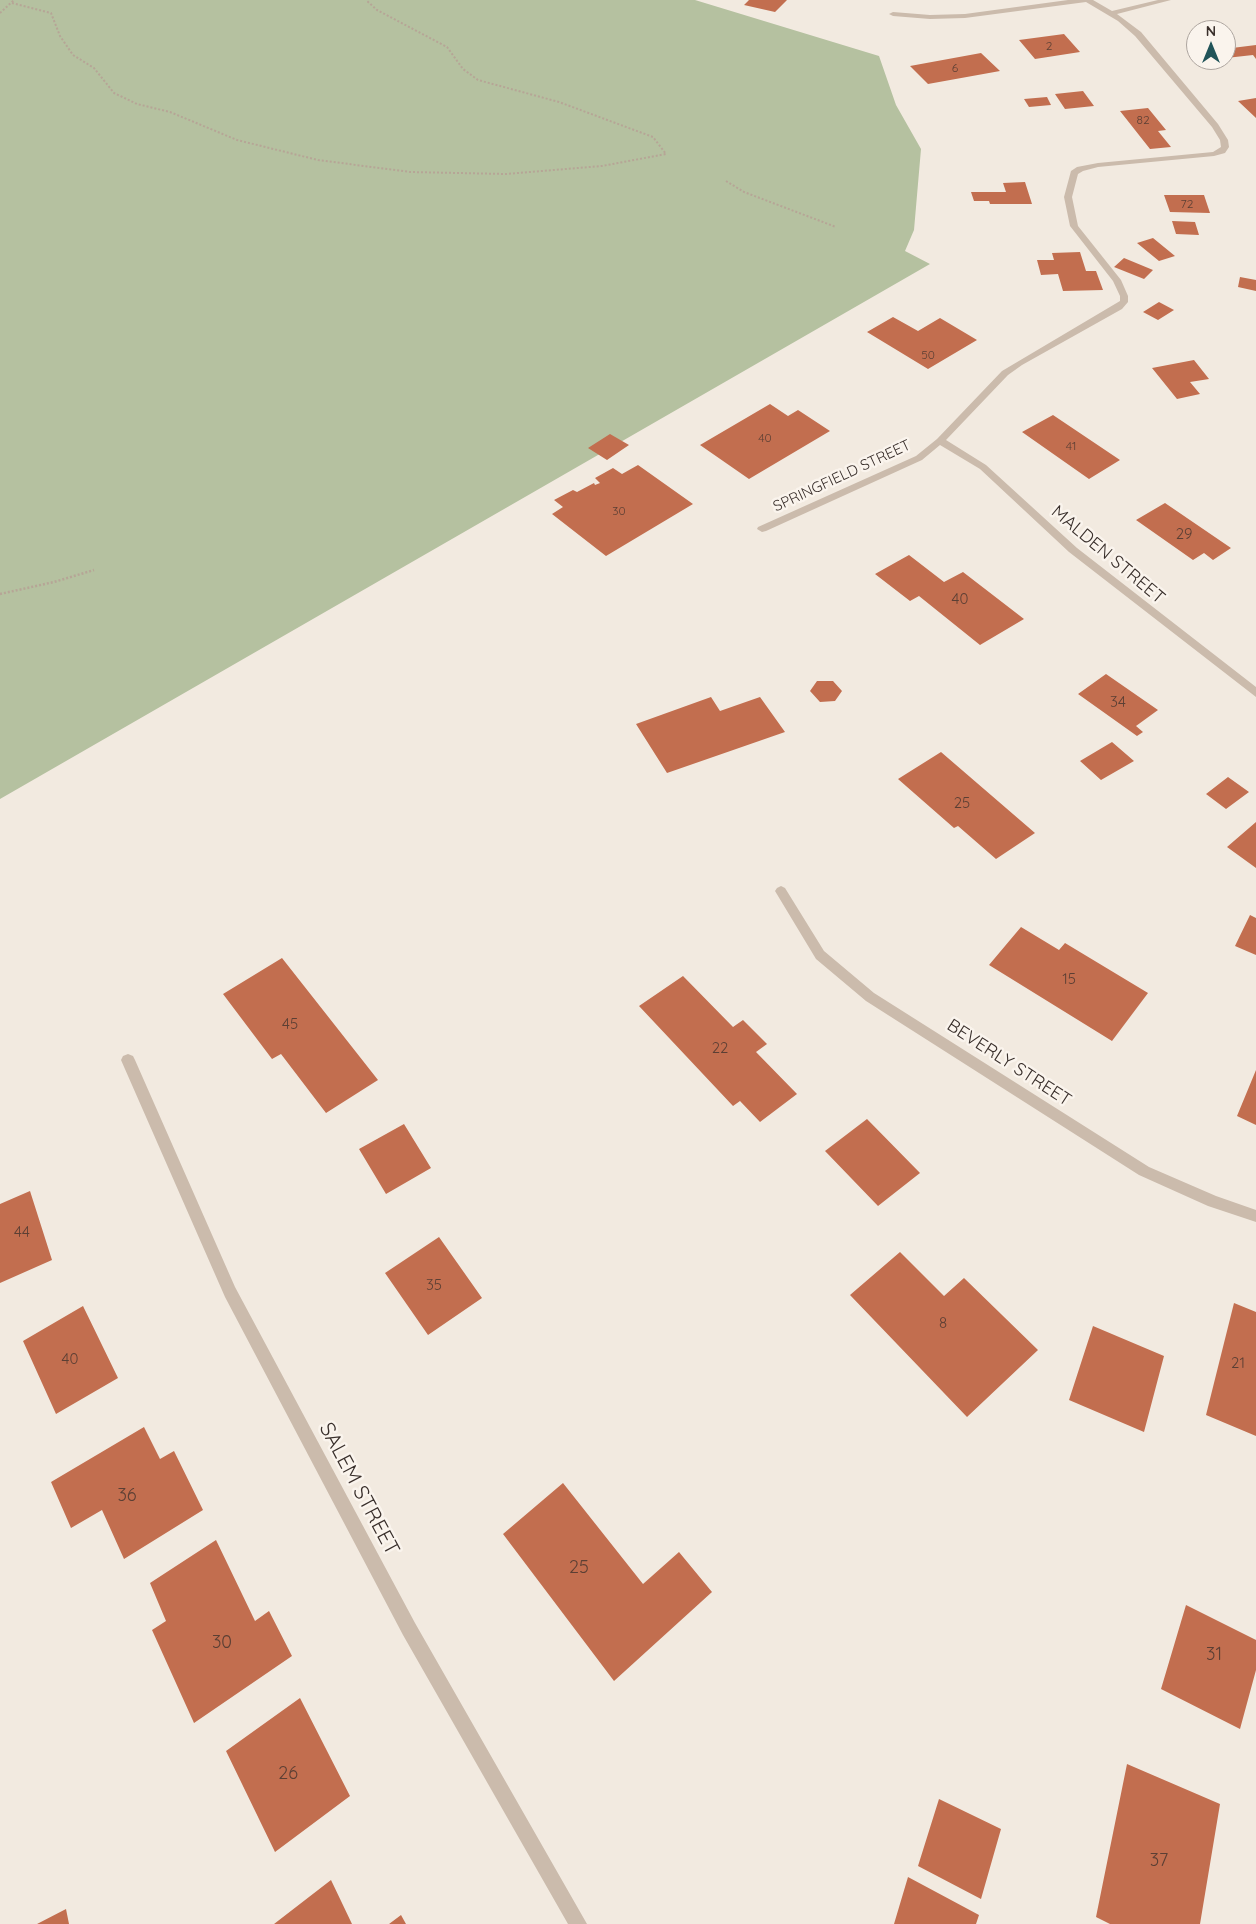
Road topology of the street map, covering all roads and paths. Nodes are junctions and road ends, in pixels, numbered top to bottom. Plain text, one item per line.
1 (14, 0) edge
2 (366, 0) edge
3 (1084, 0) edge
4 (1088, 0) edge
5 (1167, 0) edge
6 (12, 3) junction
7 (0, 13) edge
8 (1112, 13) junction
9 (893, 14) dead end
10 (726, 181) dead end
11 (836, 228) dead end
12 (940, 441) junction
13 (762, 529) dead end
14 (94, 570) dead end
15 (0, 594) edge
16 (1256, 693) edge
17 (781, 891) dead end
18 (128, 1060) dead end
19 (1256, 1216) edge
20 (578, 1924) edge

1 - 6 path
2 - 6 path
3 - 9 street
4 - 8 street, SPRINGFIELD STREET
5 - 8 street
6 - 7 path
8 - 12 street, SPRINGFIELD STREET
10 - 11 path
12 - 13 street, SPRINGFIELD STREET
12 - 16 street, MALDEN STREET
14 - 15 path
17 - 19 street, BEVERLY STREET
18 - 20 street, SALEM STREET

